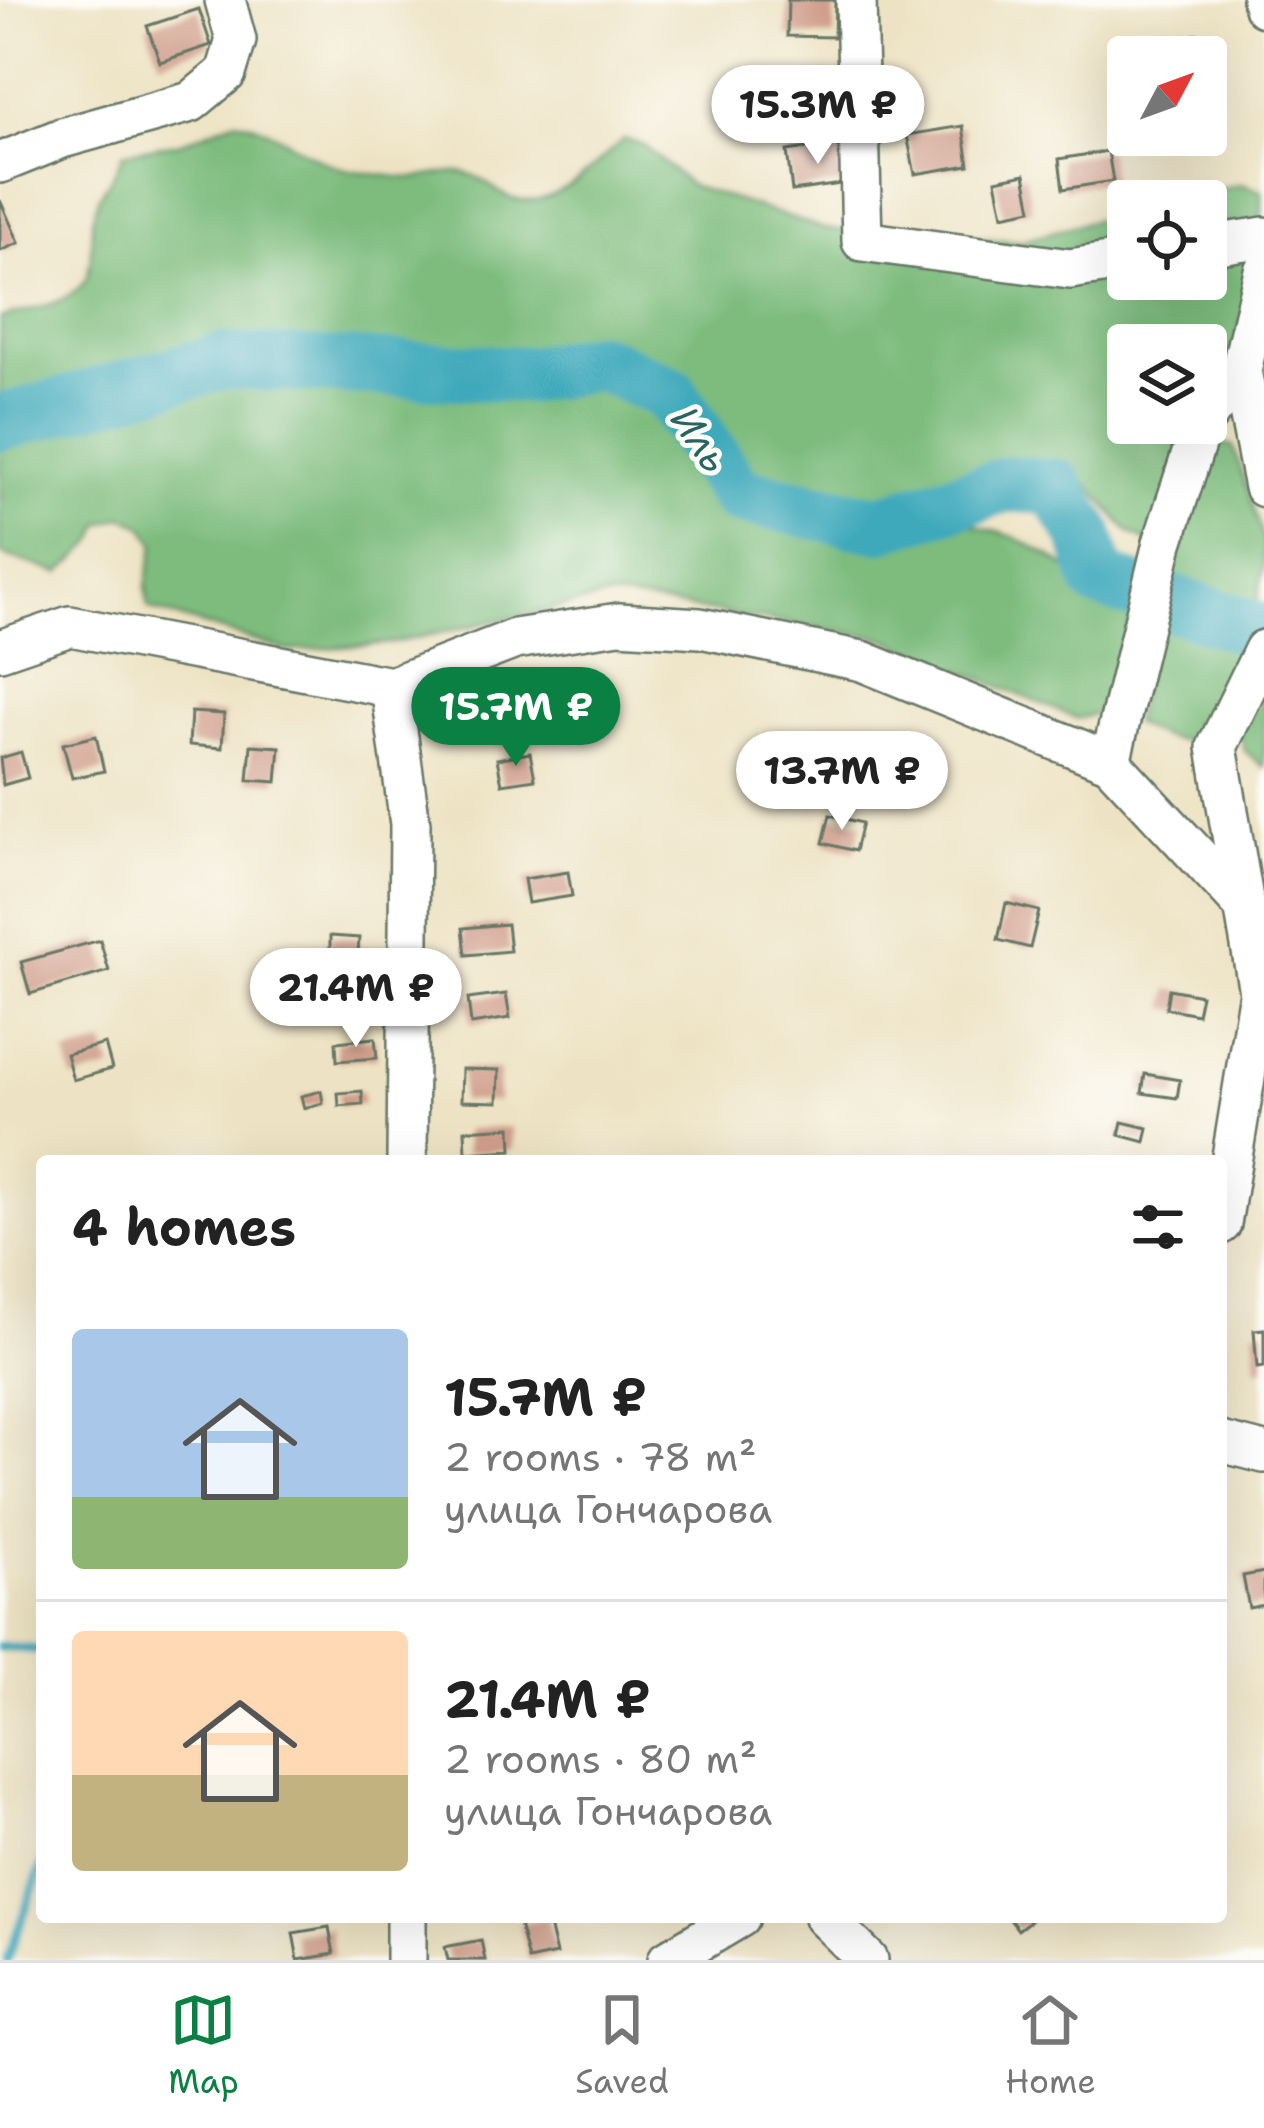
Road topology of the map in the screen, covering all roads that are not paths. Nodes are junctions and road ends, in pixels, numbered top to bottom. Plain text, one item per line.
1 (225, 0) edge
2 (856, 0) edge
3 (0, 163) edge
4 (1264, 237) edge
5 (1227, 243) edge
6 (1107, 263) edge
7 (1264, 271) edge
8 (1240, 371) junction
9 (1227, 389) edge
10 (1196, 444) edge
11 (1264, 487) edge
12 (0, 650) edge
13 (1264, 650) edge
14 (391, 687) junction
15 (1110, 762) junction
16 (1245, 907) junction
17 (407, 1155) edge
18 (1227, 1187) edge
19 (1227, 1444) edge
20 (1264, 1453) edge
21 (406, 1923) edge
22 (730, 1923) edge
23 (830, 1923) edge
24 (406, 1960) edge
25 (668, 1960) edge
26 (868, 1960) edge

1 - 3 street
2 - 6 street
4 - 5 street
7 - 8 street
8 - 9 street
8 - 11 street
10 - 15 street
12 - 14 street
13 - 16 street
14 - 15 street
14 - 17 street
15 - 16 street
16 - 18 street
19 - 20 street
21 - 24 street
22 - 25 street
23 - 26 street

